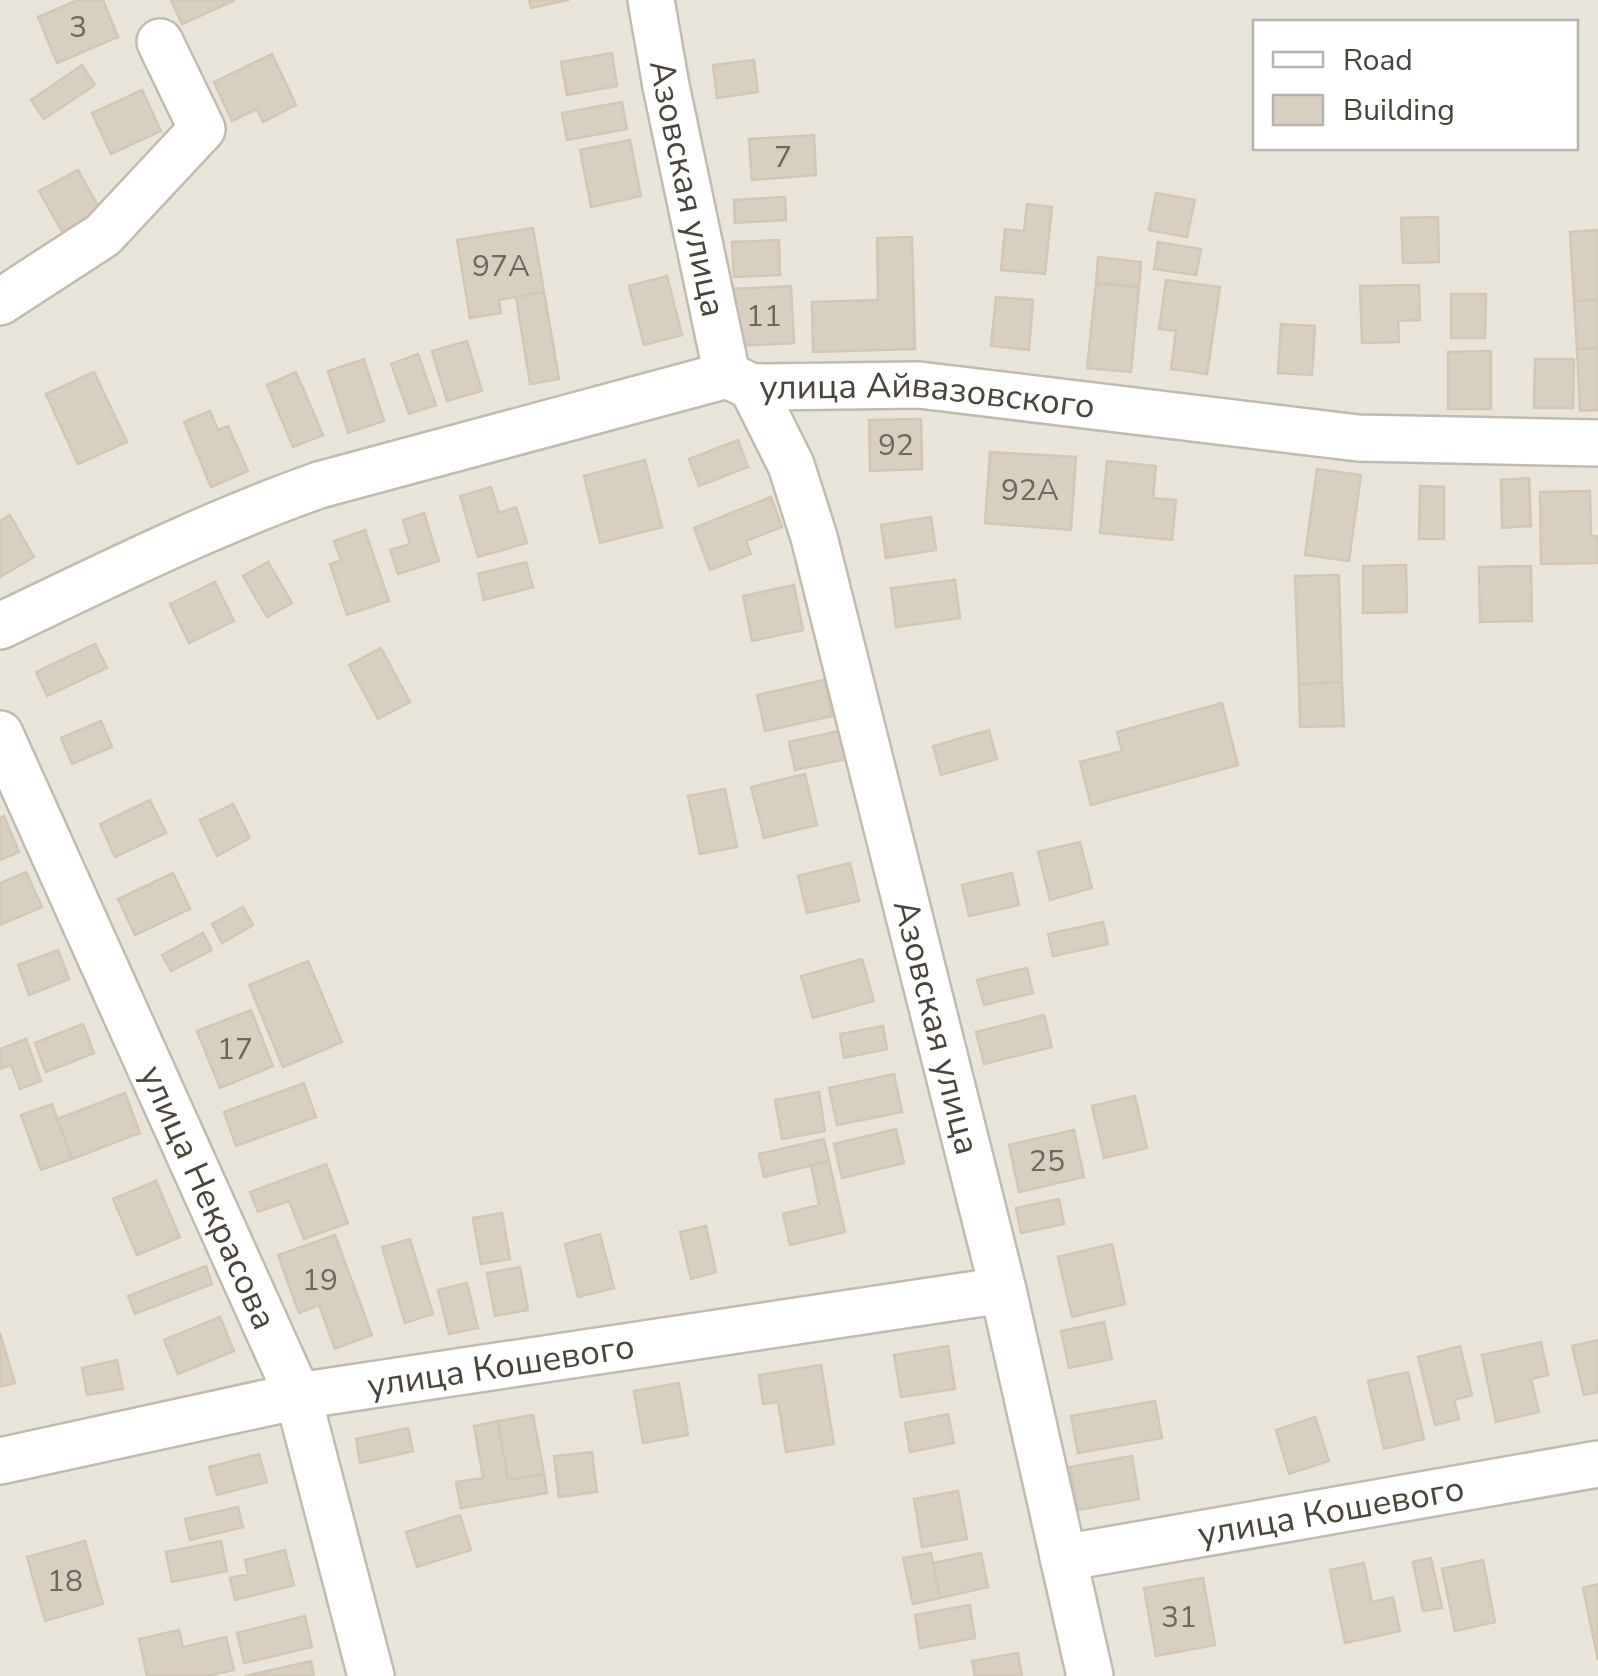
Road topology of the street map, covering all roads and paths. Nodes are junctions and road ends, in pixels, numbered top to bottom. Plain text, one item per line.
1 (651, 0) edge
2 (160, 42) dead end
3 (0, 302) edge
4 (739, 381) junction
5 (1598, 442) edge
6 (0, 626) edge
7 (0, 734) edge
8 (1003, 1290) junction
9 (298, 1396) junction
10 (0, 1461) edge
11 (1598, 1464) edge
12 (1063, 1558) junction
13 (371, 1676) edge
14 (1090, 1676) edge

1 - 4 street, Азовская улица
2 - 3 street
4 - 5 street, улица Айвазовского
4 - 6 street, улица Айвазовского
4 - 8 street, Азовская улица
7 - 9 street, улица Некрасова
8 - 9 street, улица Кошевого
8 - 12 street, Азовская улица
9 - 10 street, улица Кошевого
9 - 13 street, улица Некрасова
11 - 12 street, улица Кошевого
12 - 14 street, Азовская улица

